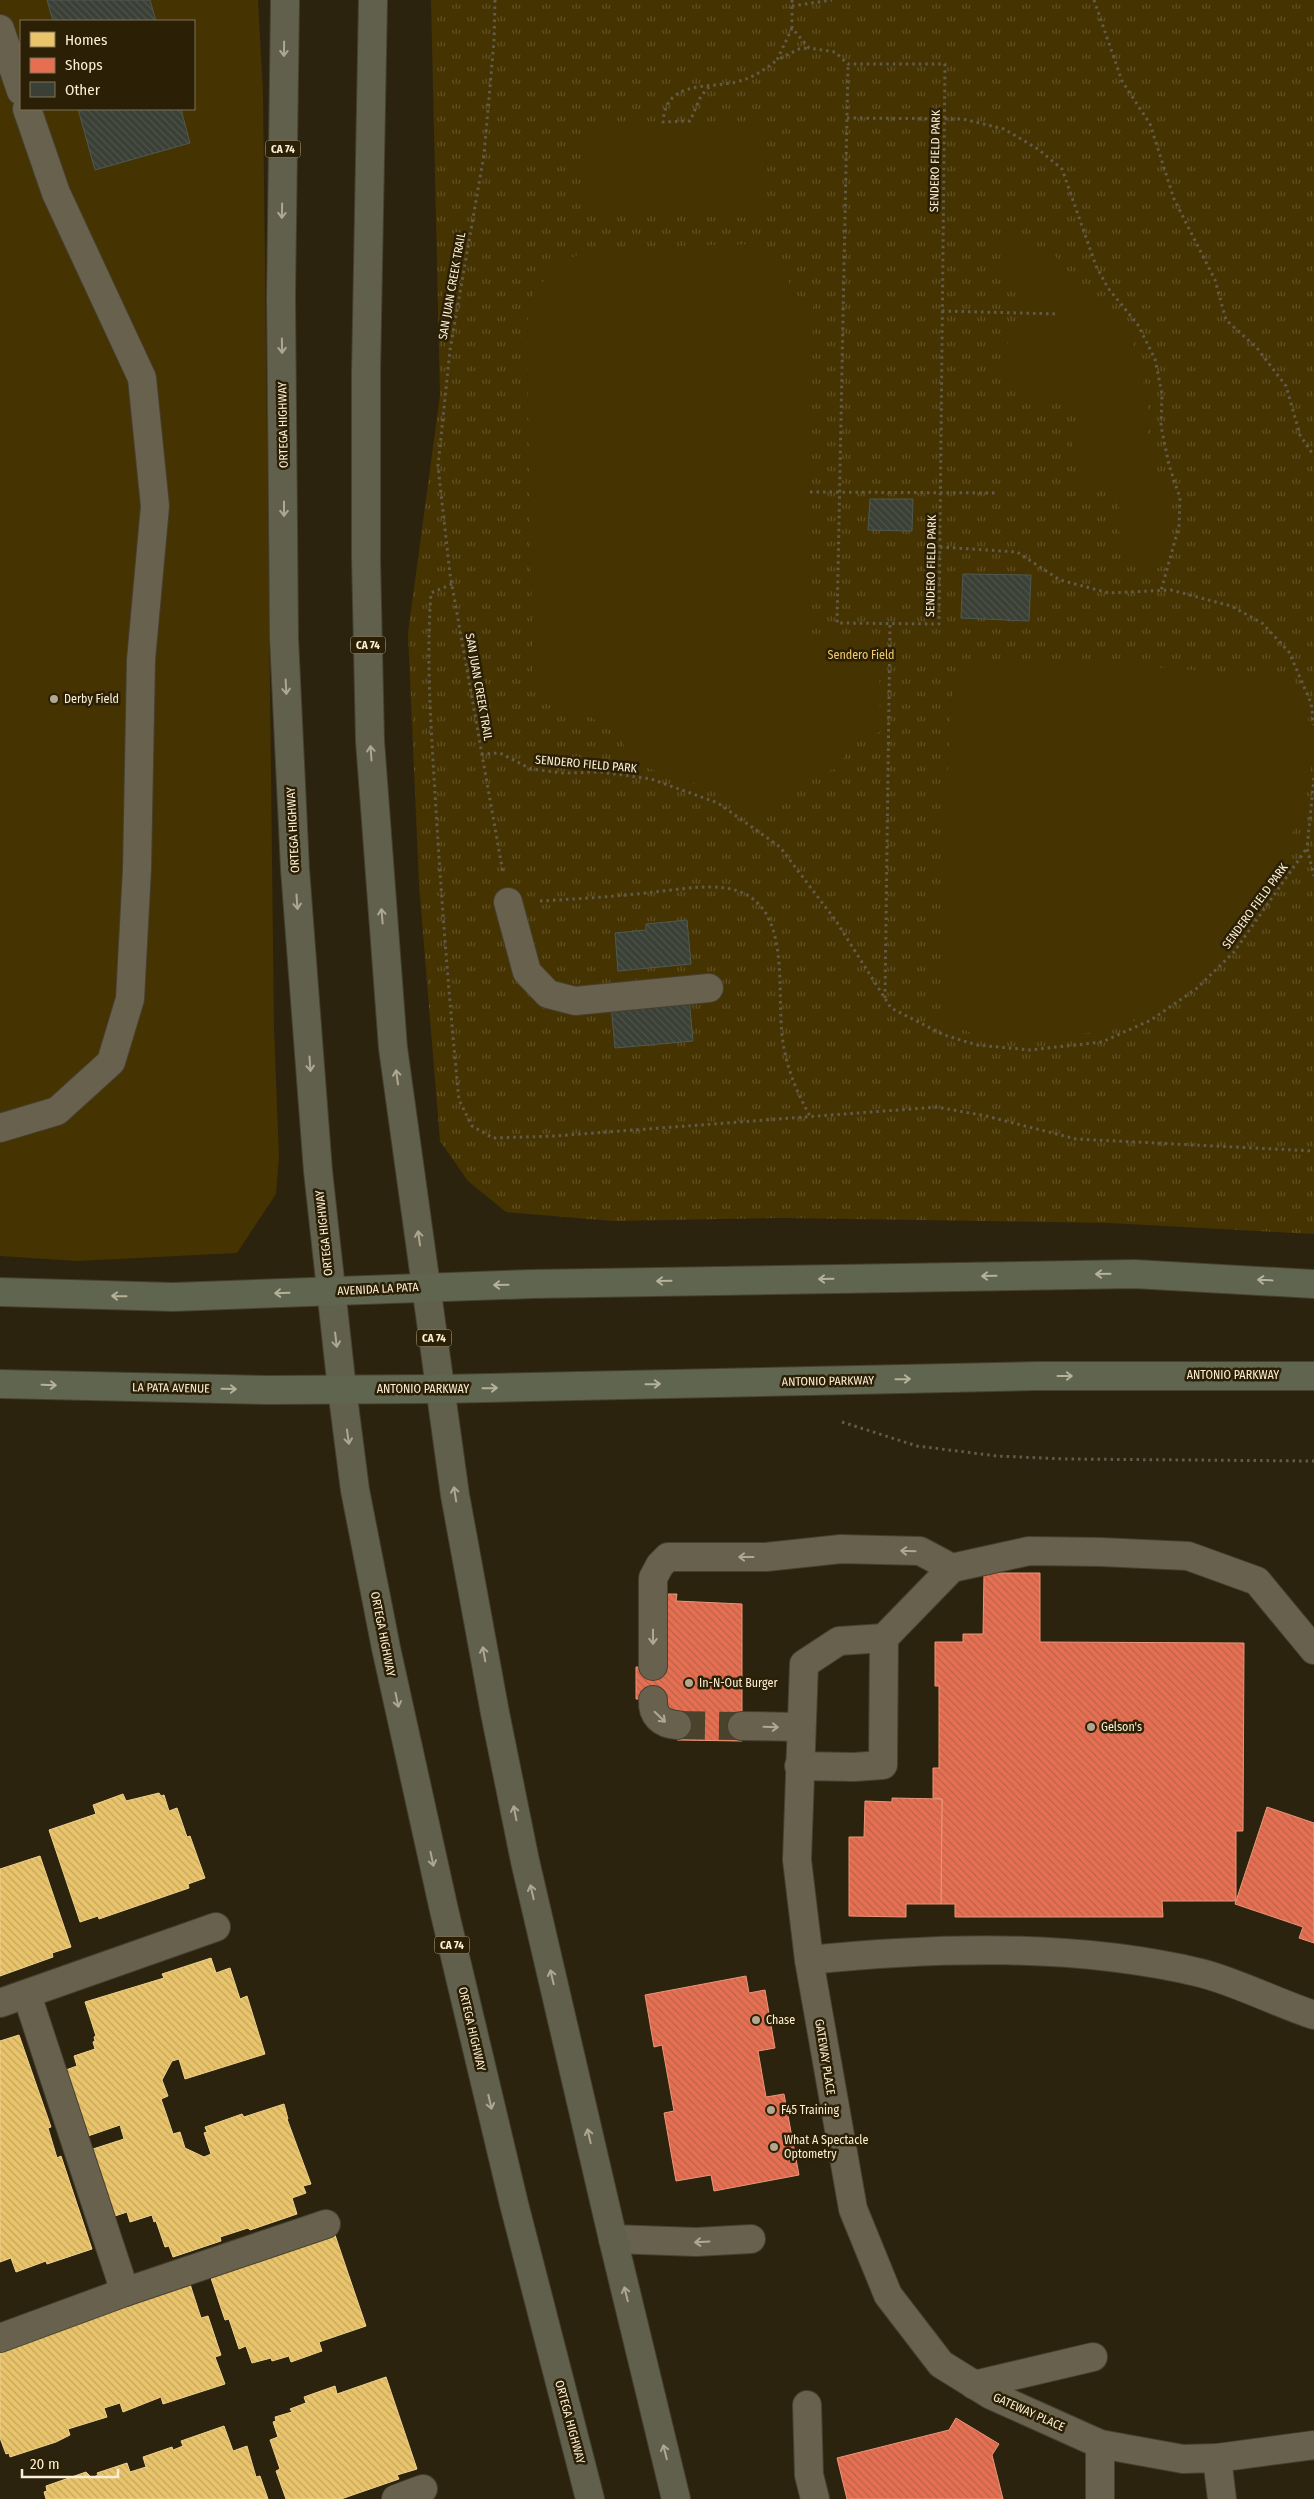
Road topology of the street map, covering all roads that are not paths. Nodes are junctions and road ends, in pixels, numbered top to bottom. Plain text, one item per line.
1 (285, 0) edge
2 (373, 0) edge
3 (0, 29) edge
4 (20, 88) edge
5 (27, 110) edge
6 (508, 902) road end
7 (709, 988) dead end
8 (0, 1128) edge
9 (1314, 1284) edge
10 (426, 1287) junction
11 (0, 1292) edge
12 (330, 1292) junction
13 (1314, 1376) edge
14 (0, 1384) edge
15 (342, 1389) junction
16 (442, 1389) junction
17 (952, 1568) junction
18 (1308, 1635) edge
19 (884, 1638) junction
20 (653, 1666) dead end
21 (653, 1700) dead end
22 (677, 1724) tunnel mouth
23 (742, 1726) tunnel mouth
24 (801, 1727) junction
25 (799, 1766) junction
26 (216, 1927) dead end
27 (809, 1960) junction
28 (27, 1995) junction
29 (0, 2003) edge
30 (1314, 2015) edge
31 (326, 2224) dead end
32 (612, 2239) junction
33 (750, 2239) dead end
34 (125, 2292) junction
35 (0, 2338) edge
36 (1093, 2357) dead end
37 (974, 2386) junction
38 (806, 2405) dead end
39 (1100, 2444) junction
40 (1314, 2445) edge
41 (1217, 2458) junction
42 (423, 2489) dead end
43 (396, 2499) edge
44 (590, 2499) edge
45 (676, 2499) edge
46 (815, 2499) edge
47 (1100, 2499) edge
48 (1222, 2499) edge

1 -> 12 main road, ORTEGA HIGHWAY / CA 74
10 -> 2 main road, CA 74
3 - 4 lane
5 - 8 lane
6 - 7 lane
9 -> 10 highway
10 - 12 highway, AVENIDA LA PATA
10 - 16 main road, CA 74
12 -> 11 highway
12 -> 15 main road, ORTEGA HIGHWAY / CA 74
16 -> 13 highway, ANTONIO PARKWAY
14 -> 15 highway, LA PATA AVENUE
15 - 16 highway, ANTONIO PARKWAY
15 -> 44 main road, ORTEGA HIGHWAY / CA 74
32 -> 16 main road, CA 74
17 - 18 lane
17 - 19 lane
17 -> 20 lane
19 - 24 lane, GATEWAY PLACE
19 - 25 lane
21 -> 22 lane
23 -> 24 lane
24 - 25 lane, GATEWAY PLACE
25 - 27 lane, GATEWAY PLACE
26 - 28 lane
27 - 30 lane
27 - 37 lane, GATEWAY PLACE
28 - 29 lane
28 - 34 lane
31 - 34 lane
33 -> 32 lane
45 -> 32 main road, CA 74
34 - 35 lane
36 - 37 lane
37 - 39 lane, GATEWAY PLACE
38 - 46 lane
39 - 41 lane, GATEWAY PLACE
39 - 47 lane
40 - 41 lane, GATEWAY PLACE
41 - 48 lane
42 - 43 lane

